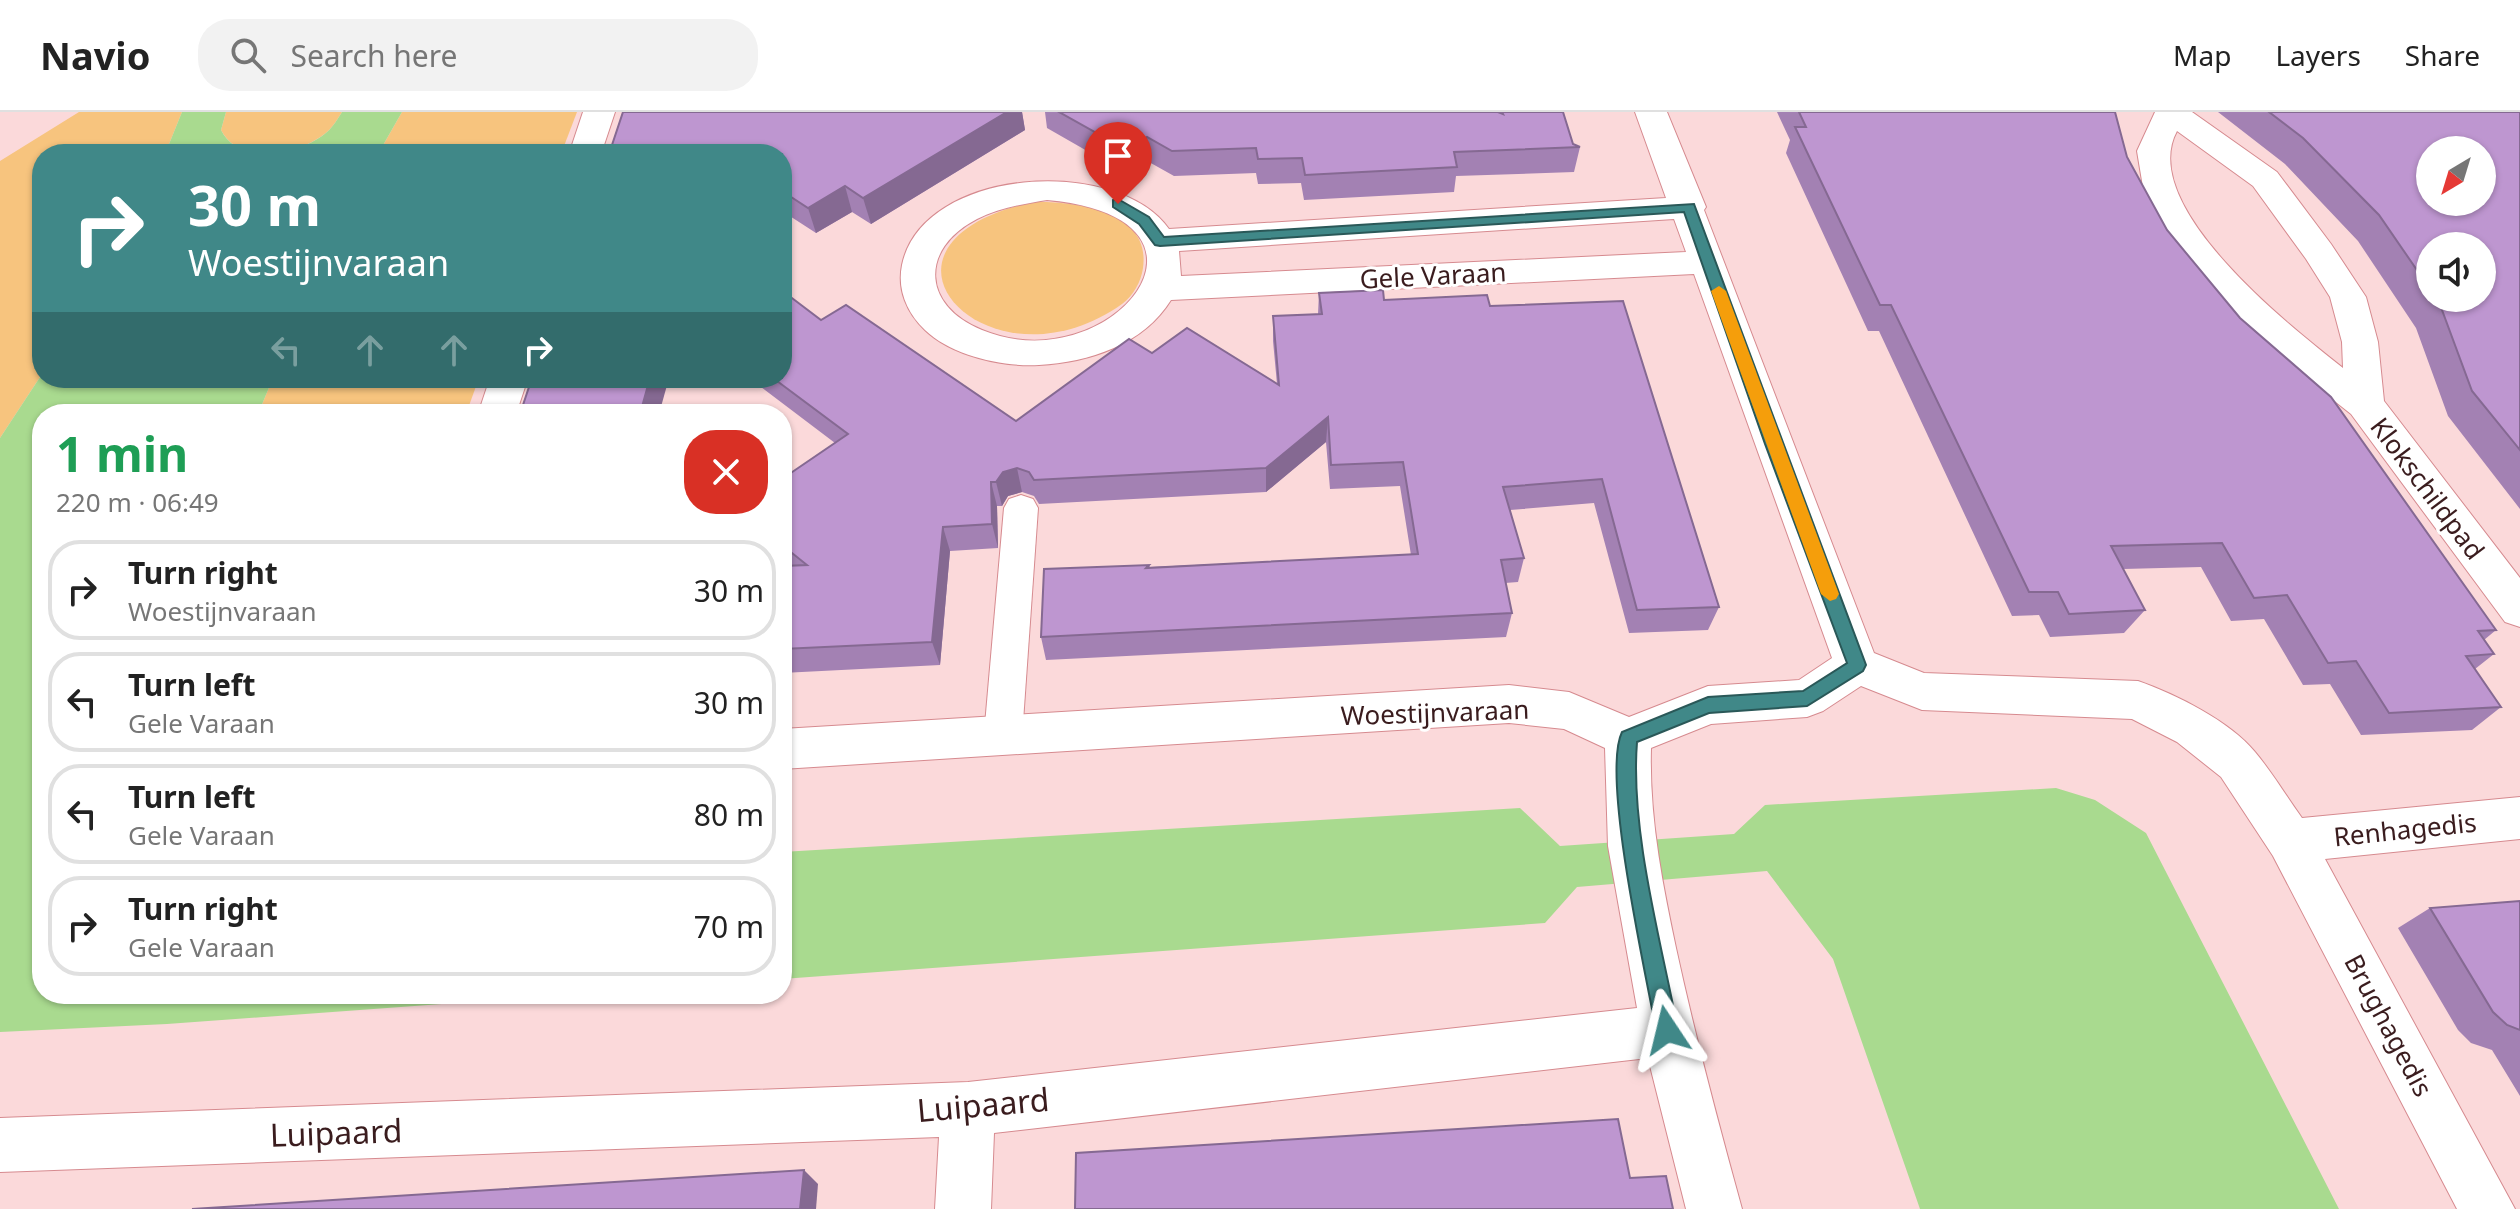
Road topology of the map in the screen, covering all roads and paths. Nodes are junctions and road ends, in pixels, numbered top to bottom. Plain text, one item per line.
1 (599, 112) edge
2 (1651, 112) edge
3 (2171, 112) edge
4 (588, 144) edge
5 (1689, 207) junction
6 (1160, 241) junction
7 (1708, 262) junction
8 (1158, 289) junction
9 (2365, 404) junction
10 (1021, 508) dead end
11 (2520, 610) edge
12 (1857, 665) junction
13 (1003, 736) junction
14 (1628, 737) junction
15 (792, 748) edge
16 (2520, 818) edge
17 (2290, 841) junction
18 (1667, 1030) junction
19 (968, 1109) junction
20 (0, 1145) edge
21 (963, 1209) edge
22 (1714, 1209) edge
23 (2487, 1209) edge

1 - 4 street
2 - 5 street
3 - 9 street, Klokschildpad
3 - 9 street, Klokschildpad
5 - 6 street, Gele Varaan
5 - 7 street
6 - 8 street
6 - 8 street
7 - 8 street, Gele Varaan
7 - 12 street
9 - 11 street, Klokschildpad
10 - 13 lane
12 - 14 street
12 - 17 street
13 - 14 street, Woestijnvaraan
13 - 15 street, Woestijnvaraan
14 - 18 street
16 - 17 street, Renhagedis
17 - 23 street, Brughagedis
18 - 19 street, Luipaard
18 - 22 street
19 - 20 street, Luipaard
19 - 21 street

